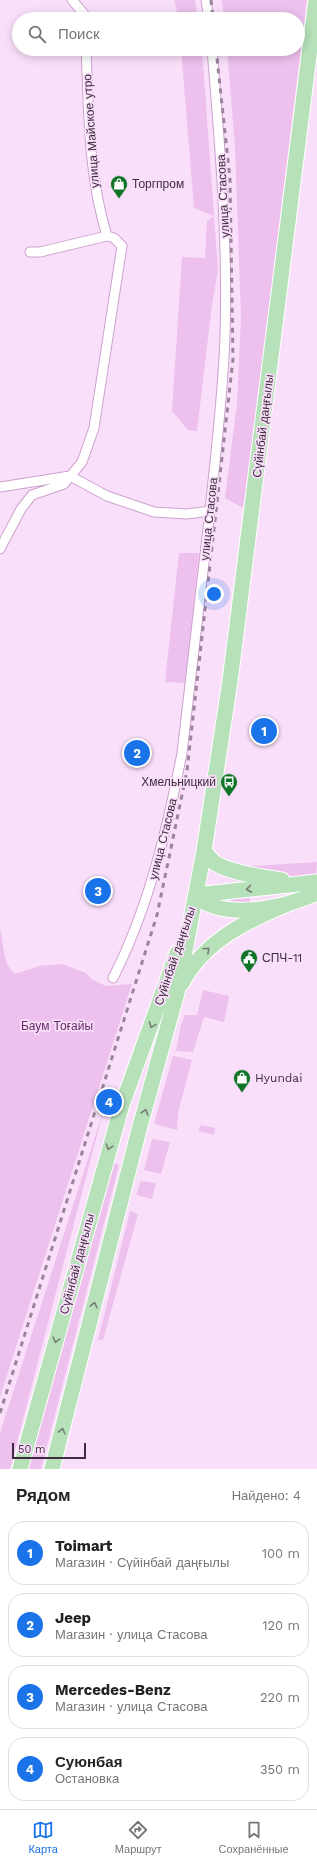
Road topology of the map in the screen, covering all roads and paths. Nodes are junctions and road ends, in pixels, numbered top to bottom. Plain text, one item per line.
1 (72, 0) edge
2 (206, 0) edge
3 (316, 0) edge
4 (82, 12) edge
5 (208, 12) edge
6 (86, 56) edge
7 (213, 56) edge
8 (107, 236) junction
9 (30, 252) dead end
10 (70, 476) junction
11 (0, 488) edge
12 (210, 511) junction
13 (0, 549) edge
14 (204, 851) junction
15 (316, 885) edge
16 (196, 895) junction
17 (290, 903) junction
18 (113, 978) dead end
19 (177, 993) junction
20 (20, 1469) edge
21 (52, 1469) edge

1 - 4 street
2 - 5 street
3 - 14 main road, Сүйінбай даңғылы
6 - 8 street, улица Майское утро
7 - 12 street, улица Стасова
8 - 9 street
8 - 10 street
10 - 11 street
10 - 12 street
10 - 13 street
12 - 18 street, улица Стасова
14 - 15 main road
14 - 16 main road, Сүйінбай даңғылы
15 -> 16 main road
15 - 17 main road
16 - 17 main road
16 - 19 main road, Сүйінбай даңғылы
16 -> 20 main road, Сүйінбай даңғылы
19 -> 17 main road
21 -> 19 main road, Сүйінбай даңғылы

